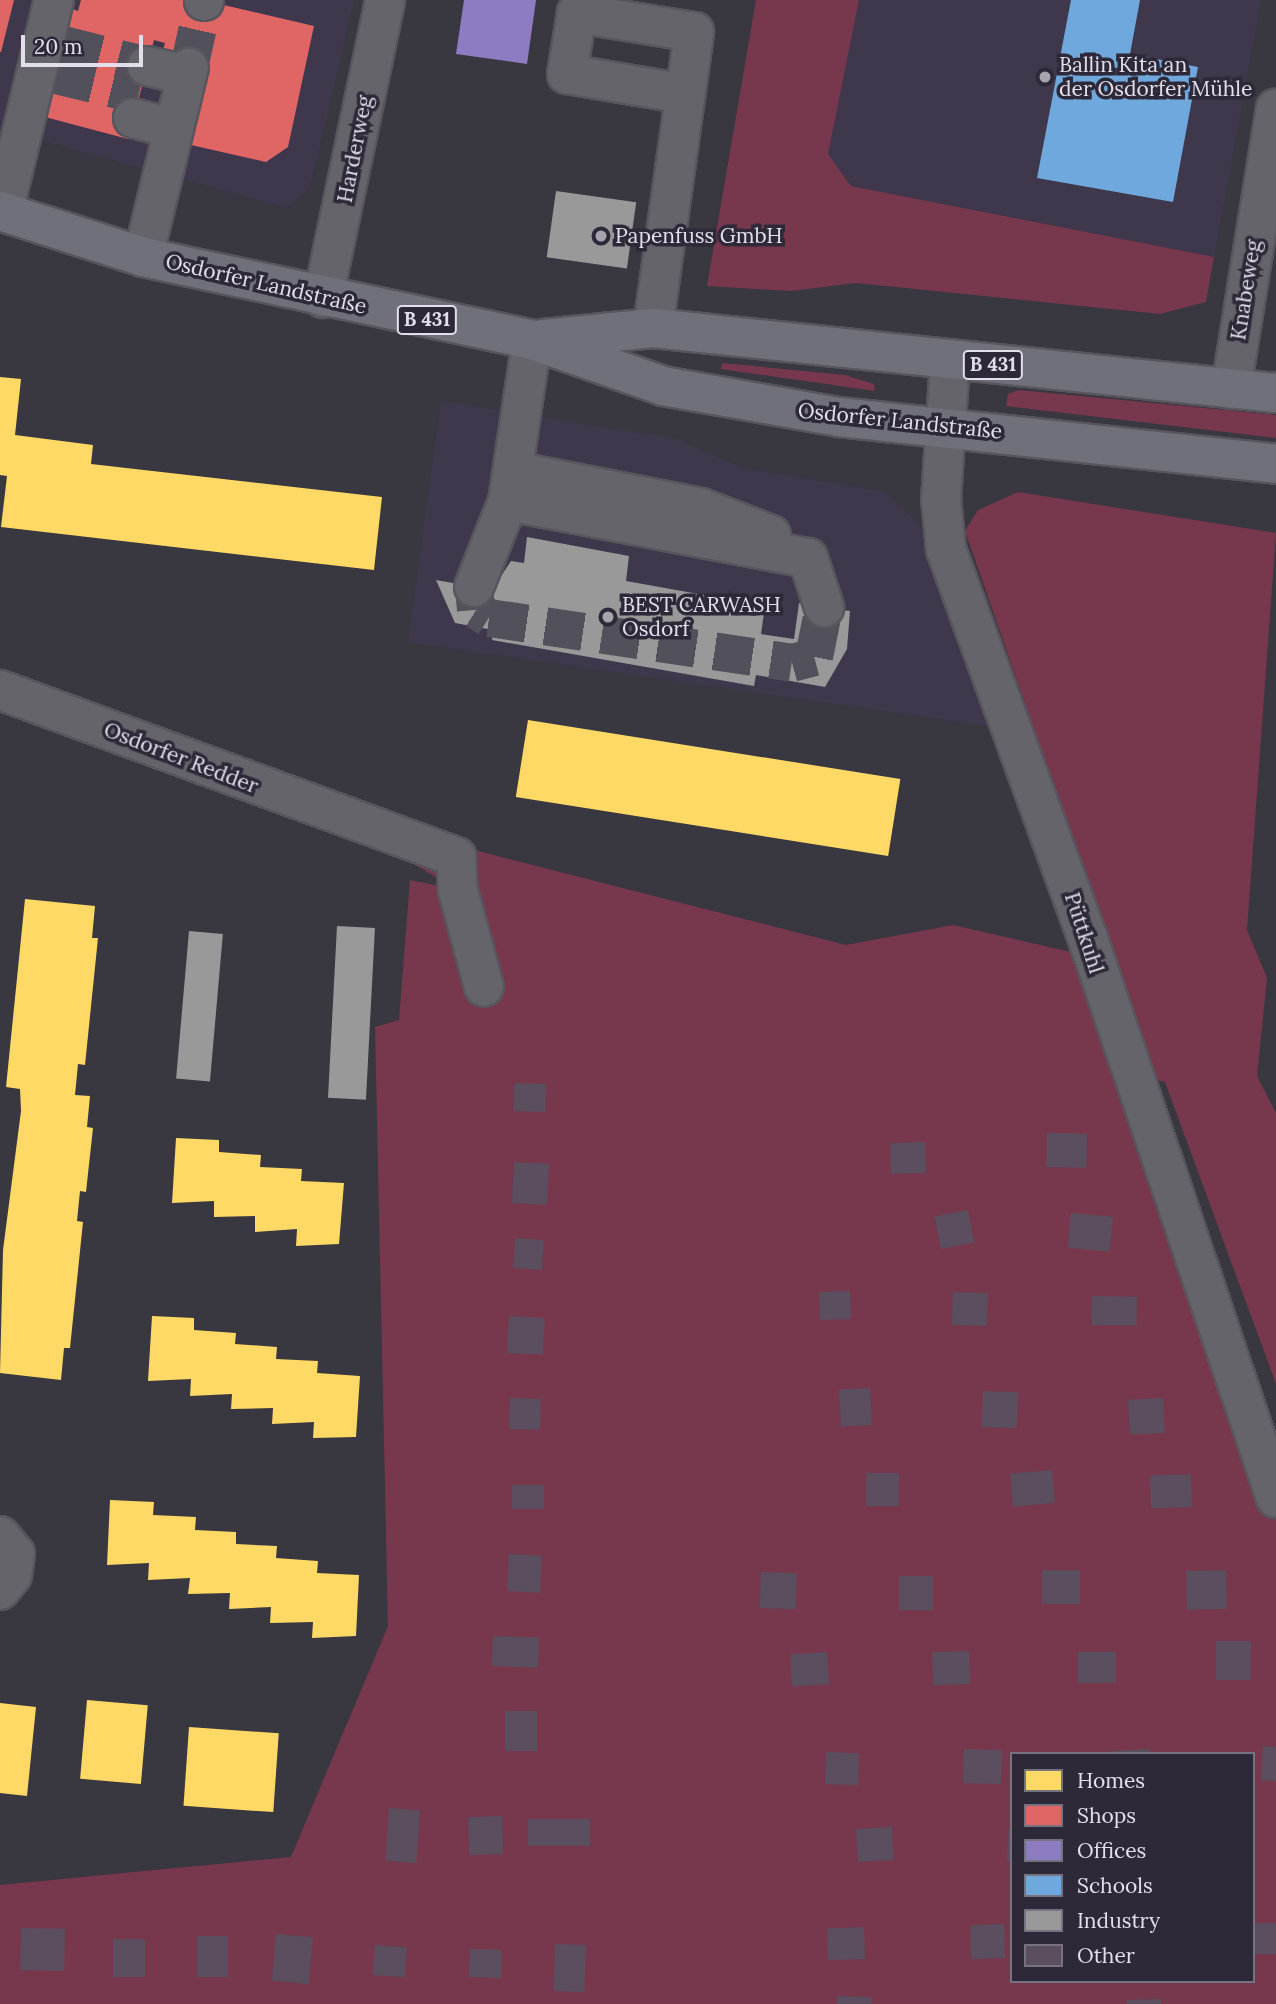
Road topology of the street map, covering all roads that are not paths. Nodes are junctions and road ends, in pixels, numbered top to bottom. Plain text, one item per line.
1 (54, 0) edge
2 (385, 0) edge
3 (140, 93) tunnel mouth
4 (685, 94) dead end
5 (1276, 109) edge
6 (1, 212) edge
7 (143, 257) junction
8 (323, 298) junction
9 (653, 328) junction
10 (533, 340) junction
11 (950, 360) junction
12 (1231, 389) junction
13 (1276, 393) edge
14 (946, 426) junction
15 (1276, 464) edge
16 (510, 486) junction
17 (474, 587) tunnel mouth
18 (824, 607) tunnel mouth
19 (0, 690) edge
20 (484, 987) dead end
21 (1276, 1498) edge
22 (0, 1536) edge
23 (0, 1590) edge

1 - 6 street
2 - 8 street, Harderweg
3 - 7 street
4 - 9 street
5 - 12 street, Knabeweg
6 - 7 main road, Osdorfer Landstraße / B 431
7 - 8 main road, Osdorfer Landstraße / B 431
8 - 10 main road, Osdorfer Landstraße / B 431
9 - 10 main road, Osdorfer Landstraße / B 431
9 - 11 main road, Osdorfer Landstraße / B 431
10 - 14 main road, Osdorfer Landstraße / B 431
10 - 16 street
11 - 12 main road, Osdorfer Landstraße / B 431
11 - 14 street, Püttkuhl
12 - 13 main road, Osdorfer Landstraße / B 431
14 - 15 main road, Osdorfer Landstraße / B 431
14 - 21 street, Püttkuhl
16 - 17 street
16 - 18 street
19 - 20 street, Osdorfer Redder
22 - 23 street

